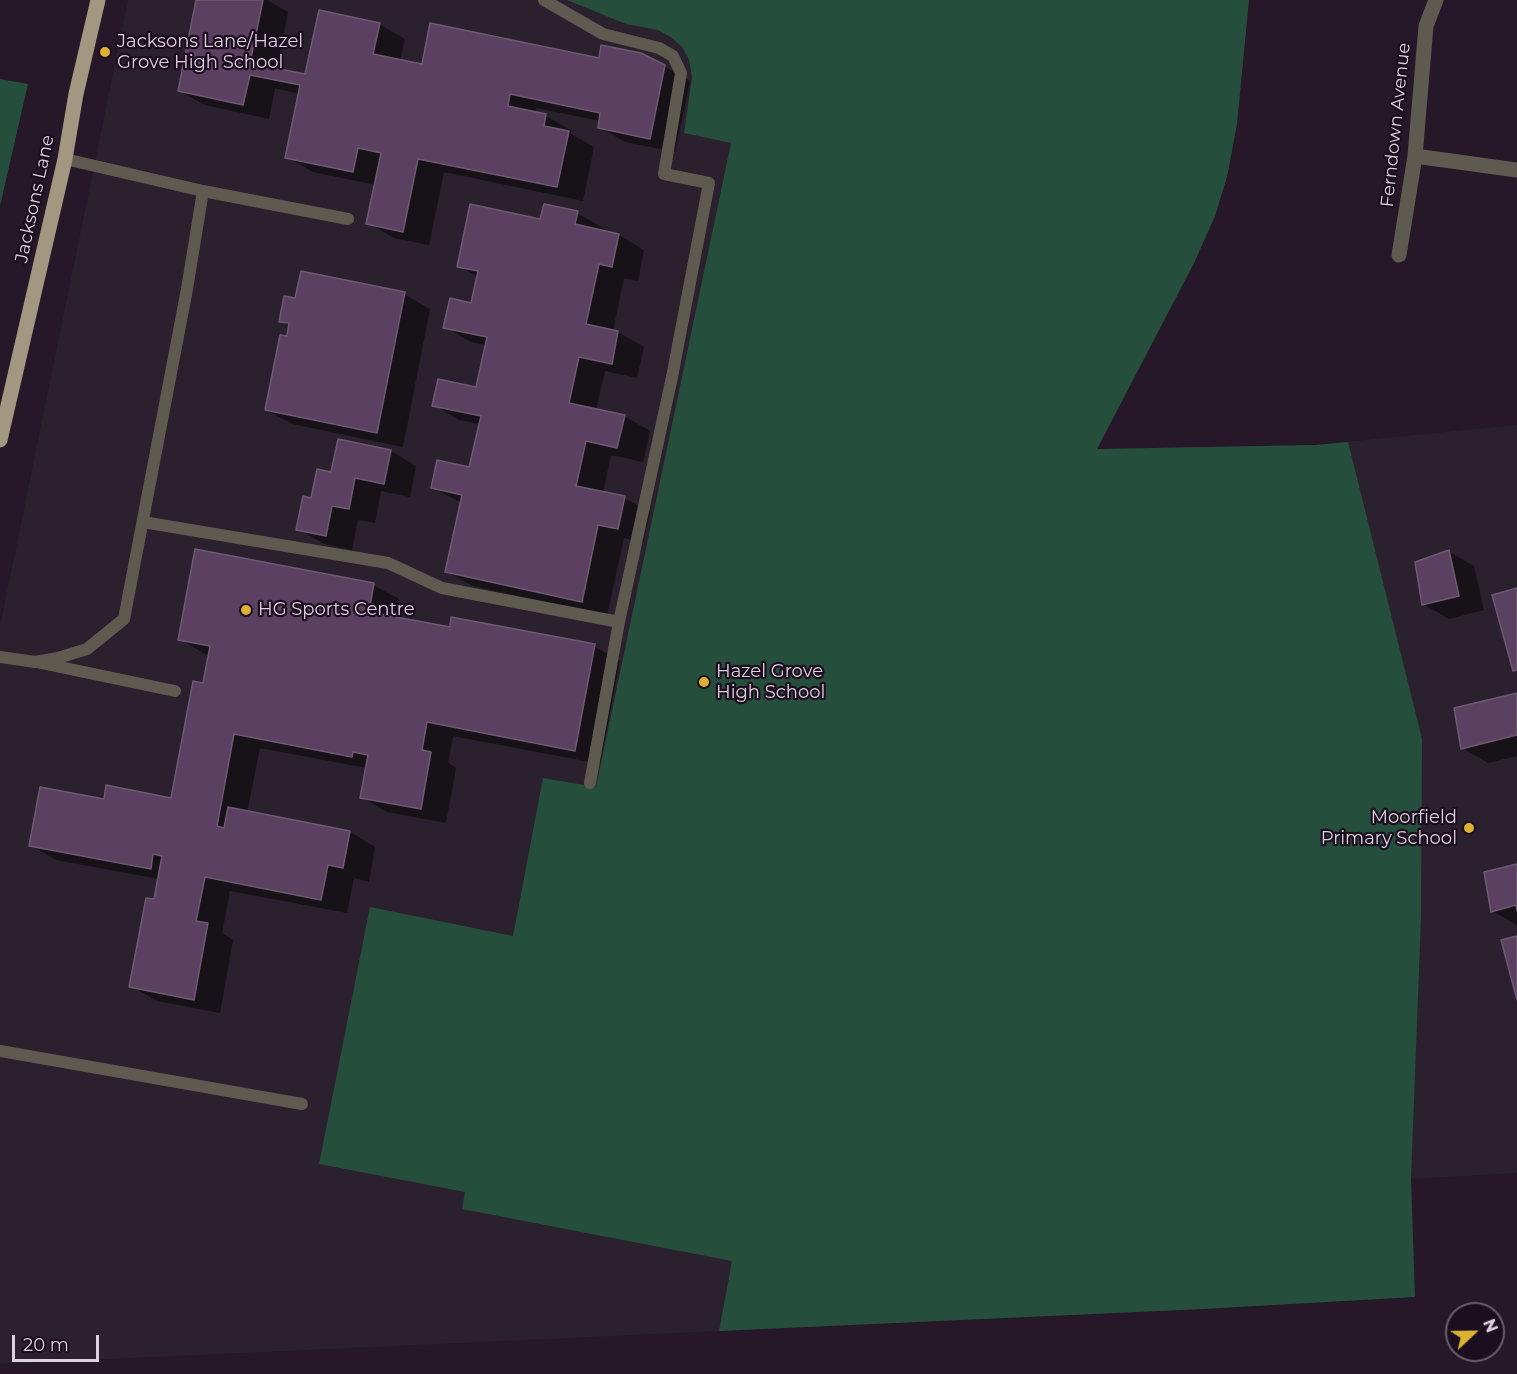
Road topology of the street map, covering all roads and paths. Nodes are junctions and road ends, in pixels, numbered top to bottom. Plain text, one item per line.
1 (98, 0) edge
2 (544, 0) edge
3 (1436, 0) edge
4 (1415, 156) junction
5 (65, 159) junction
6 (1517, 170) edge
7 (203, 191) junction
8 (348, 219) dead end
9 (1399, 255) dead end
10 (0, 440) edge
11 (142, 522) junction
12 (620, 622) junction
13 (0, 657) edge
14 (35, 662) junction
15 (175, 691) dead end
16 (590, 783) dead end
17 (0, 1051) edge
18 (302, 1104) dead end

1 - 5 main road, Jacksons Lane
2 - 12 lane
3 - 4 street, Ferndown Avenue
4 - 6 street
4 - 9 street, Ferndown Avenue
5 - 7 lane
5 - 10 main road, Jacksons Lane
7 - 8 lane
7 - 11 lane
11 - 12 lane
11 - 14 lane
12 - 16 lane
13 - 14 lane
14 - 15 lane
17 - 18 lane

